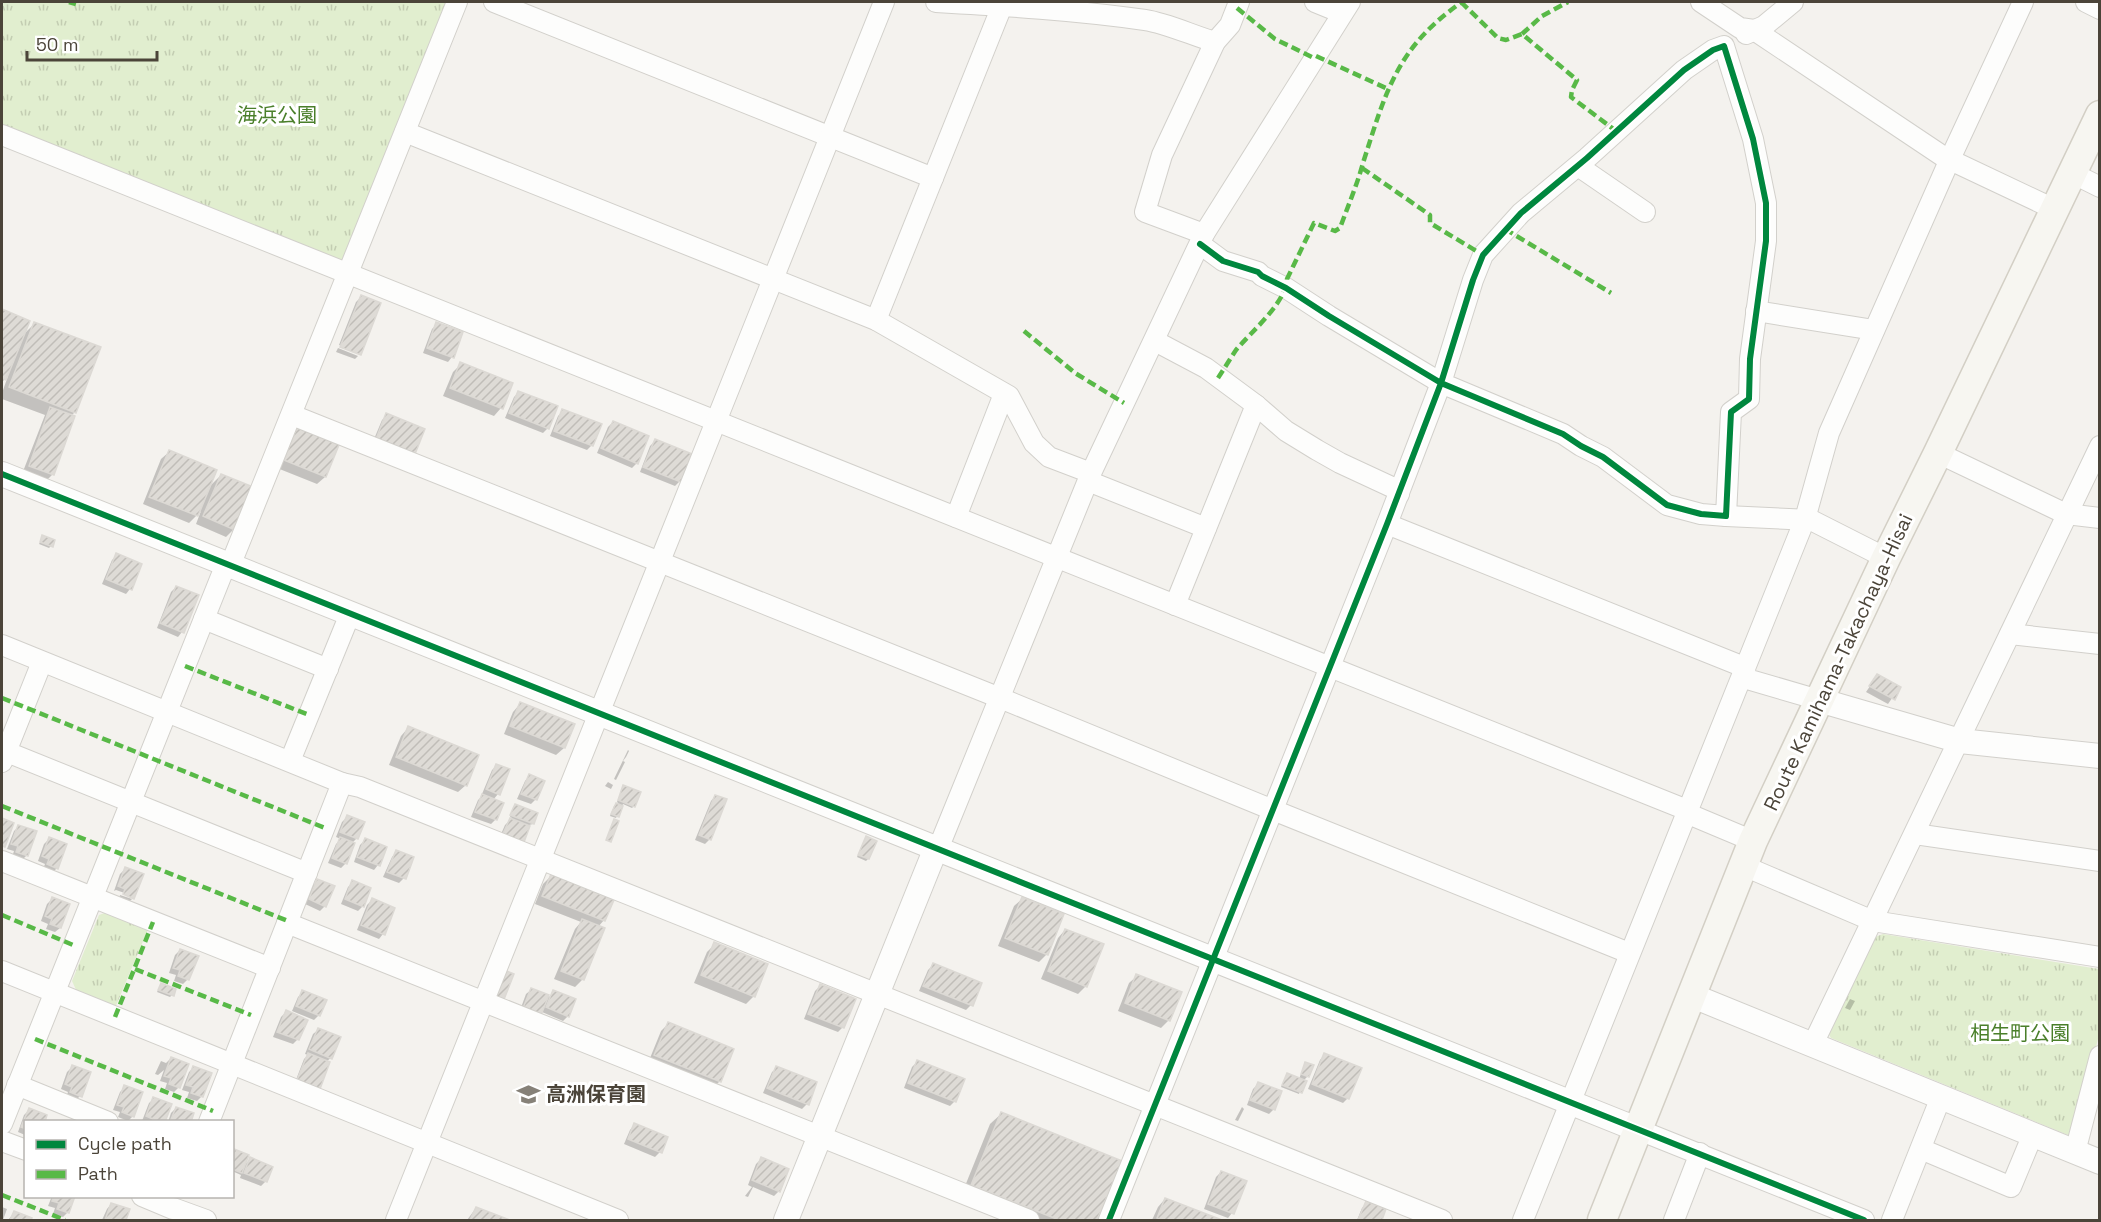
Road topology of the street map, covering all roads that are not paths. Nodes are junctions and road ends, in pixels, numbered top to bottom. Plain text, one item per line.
1 (457, 2) edge
2 (494, 2) edge
3 (884, 2) edge
4 (936, 2) edge
5 (1239, 2) edge
6 (1315, 2) edge
7 (1701, 2) edge
8 (1793, 2) edge
9 (2023, 2) edge
10 (2086, 2) edge
11 (1002, 6) junction
12 (1346, 7) edge
13 (2100, 9) edge
14 (1754, 30) junction
15 (1215, 42) junction
16 (1724, 46) junction
17 (2100, 115) edge
18 (405, 132) junction
19 (2, 135) edge
20 (831, 137) junction
21 (1950, 159) junction
22 (1578, 166) junction
23 (2072, 173) junction
24 (933, 178) junction
25 (2100, 187) edge
26 (2054, 209) junction
27 (1645, 212) dead end
28 (1202, 239) junction
29 (348, 273) junction
30 (774, 279) junction
31 (1756, 311) junction
32 (876, 320) junction
33 (1874, 330) junction
34 (1155, 340) junction
35 (1442, 382) junction
36 (1004, 394) junction
37 (1256, 405) junction
38 (291, 415) junction
39 (717, 421) junction
40 (2100, 446) edge
41 (1938, 453) junction
42 (2, 474) edge
43 (1089, 477) junction
44 (1399, 494) junction
45 (2066, 514) junction
46 (1726, 516) junction
47 (956, 517) junction
48 (2100, 518) edge
49 (1805, 519) junction
50 (1387, 524) junction
51 (1206, 528) junction
52 (1057, 557) junction
53 (1886, 558) junction
54 (660, 562) junction
55 (228, 565) junction
56 (1175, 605) junction
57 (350, 614) junction
58 (204, 619) junction
59 (2010, 634) junction
60 (2100, 644) edge
61 (2, 645) edge
62 (42, 662) junction
63 (1330, 666) junction
64 (1744, 667) junction
65 (328, 669) junction
66 (1000, 698) junction
67 (1819, 700) junction
68 (167, 712) junction
69 (599, 713) junction
70 (1960, 741) junction
71 (3, 755) edge
72 (2100, 756) edge
73 (291, 762) junction
74 (342, 783) junction
75 (131, 802) junction
76 (1273, 810) junction
77 (1687, 810) junction
78 (1915, 834) junction
79 (937, 849) junction
80 (1749, 854) junction
81 (540, 860) junction
82 (2, 861) edge
83 (2100, 861) edge
84 (306, 873) junction
85 (93, 897) junction
86 (1874, 921) junction
87 (287, 923) junction
88 (1629, 953) junction
89 (2100, 957) edge
90 (1212, 959) junction
91 (270, 968) junction
92 (2, 971) edge
93 (55, 992) junction
94 (877, 995) junction
95 (1693, 996) junction
96 (483, 1002) junction
97 (1813, 1044) junction
98 (2100, 1056) edge
99 (231, 1065) junction
100 (17, 1085) junction
101 (1941, 1097) junction
102 (1570, 1102) junction
103 (1154, 1106) junction
104 (103, 1120) edge
105 (210, 1120) edge
106 (2, 1124) edge
107 (1639, 1130) junction
108 (2033, 1134) junction
109 (820, 1136) junction
110 (2, 1141) edge
111 (427, 1144) junction
112 (24, 1149) edge
113 (1921, 1149) junction
114 (2075, 1152) junction
115 (1700, 1153) junction
116 (2100, 1162) edge
117 (145, 1198) edge
118 (173, 1208) edge
119 (206, 1221) edge
120 (396, 1221) edge
121 (618, 1221) edge
122 (786, 1221) edge
123 (1029, 1221) edge
124 (1109, 1221) edge
125 (1442, 1221) edge
126 (1523, 1221) edge
127 (1602, 1221) edge
128 (1674, 1221) edge
129 (1864, 1221) edge
130 (1892, 1221) edge

1 - 18 street
2 - 20 street
3 - 20 street
4 - 11 street
5 - 15 street
6 - 12 street
7 - 14 street
8 - 14 street
9 - 21 street
10 - 13 street
11 - 15 street
11 - 24 street
12 - 28 street
14 - 16 street
14 - 21 street
15 - 28 street
16 - 22 street
16 - 31 street
17 - 23 main road, Route Kamihama-Takachaya-Hisai
18 - 29 street
18 - 30 street
19 - 29 street
20 - 24 street
20 - 30 street
21 - 26 street
21 - 33 street
22 - 27 street
22 - 35 street
23 - 25 street
23 - 26 main road, Route Kamihama-Takachaya-Hisai
24 - 32 street
26 - 41 main road, Route Kamihama-Takachaya-Hisai
28 - 34 street
28 - 35 street
29 - 38 street
29 - 39 street
30 - 32 street
30 - 39 street
31 - 33 street
31 - 46 street
32 - 36 street
33 - 49 street
34 - 37 street
34 - 43 street
35 - 44 street
35 - 46 street
36 - 43 street
36 - 47 street
37 - 44 street
37 - 51 street
38 - 54 street
38 - 55 street
39 - 47 street
39 - 54 street
40 - 45 street
41 - 45 street
41 - 53 main road, Route Kamihama-Takachaya-Hisai
42 - 55 street
43 - 51 street
43 - 52 street
44 - 50 street
45 - 48 street
45 - 59 street
46 - 49 street
47 - 52 street
49 - 53 street
49 - 64 street
50 - 63 street
50 - 64 street
51 - 56 street
52 - 56 street
52 - 66 street
53 - 67 main road, Route Kamihama-Takachaya-Hisai
54 - 66 street
54 - 69 street
55 - 57 street
55 - 58 street
56 - 63 street
57 - 65 street
57 - 69 street
58 - 65 street
58 - 68 street
59 - 60 street
59 - 70 street
61 - 62 street
62 - 68 street
62 - 71 street
63 - 76 street
63 - 77 street
64 - 67 street
64 - 77 street
65 - 73 street
66 - 76 street
66 - 79 street
67 - 70 street
67 - 80 main road, Route Kamihama-Takachaya-Hisai
68 - 73 street
68 - 75 street
69 - 79 street
69 - 81 street
70 - 72 street
70 - 78 street
71 - 75 street
73 - 74 street
74 - 81 street
74 - 84 street
75 - 84 street
75 - 85 street
76 - 88 street
76 - 90 street
77 - 80 street
77 - 88 street
78 - 83 street
78 - 86 street
79 - 90 street
79 - 94 street
80 - 86 street
80 - 95 main road, Route Kamihama-Takachaya-Hisai
81 - 94 street
81 - 96 street
82 - 85 street
84 - 87 street
85 - 91 street
85 - 93 street
86 - 89 street
86 - 97 street
87 - 91 street
87 - 96 street
88 - 102 street
90 - 102 street
90 - 103 street
91 - 99 street
92 - 93 street
93 - 99 street
93 - 100 street
94 - 103 street
94 - 109 street
95 - 97 street
95 - 107 main road, Route Kamihama-Takachaya-Hisai
96 - 109 street
96 - 111 street
97 - 101 street
98 - 114 street
99 - 105 street
99 - 111 street
100 - 104 street
100 - 106 street
101 - 108 street
101 - 113 street
102 - 107 street
102 - 126 street
103 - 124 street
103 - 125 street
107 - 115 street
107 - 127 main road, Route Kamihama-Takachaya-Hisai
108 - 113 street
108 - 114 street
109 - 122 street
109 - 123 street
110 - 112 street
111 - 120 street
111 - 121 street
113 - 130 street
114 - 116 street
115 - 128 street
115 - 129 street
117 - 118 street
118 - 119 street

